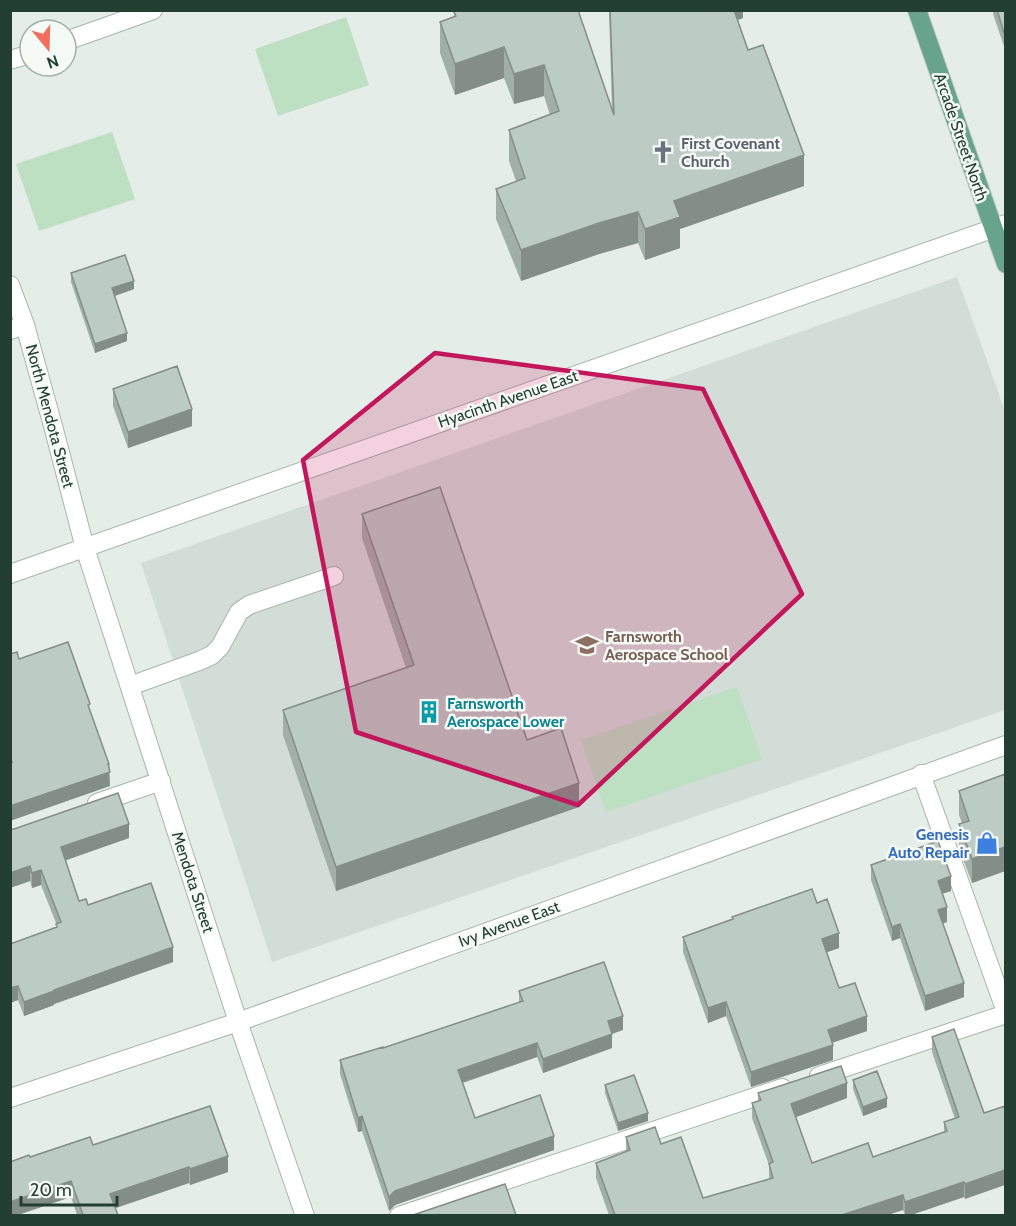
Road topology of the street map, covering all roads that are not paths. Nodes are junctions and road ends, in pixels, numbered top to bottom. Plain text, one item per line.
1 (153, 10) edge
2 (917, 10) edge
3 (78, 37) edge
4 (999, 226) edge
5 (1005, 264) edge
6 (10, 285) edge
7 (18, 328) edge
8 (85, 548) junction
9 (10, 574) edge
10 (334, 576) dead end
11 (130, 686) junction
12 (1005, 745) edge
13 (921, 774) junction
14 (160, 781) junction
15 (86, 807) edge
16 (1005, 1013) edge
17 (238, 1022) junction
18 (10, 1098) edge
19 (305, 1215) edge
20 (399, 1215) edge

1 - 3 street
2 - 4 main road, Arcade Street North
4 - 5 main road, Arcade Street North
4 - 8 street, Hyacinth Avenue East
6 - 7 street, North Mendota Street
7 - 8 street, North Mendota Street
8 - 9 street, Hyacinth Avenue East
8 - 11 street, Mendota Street
10 - 11 street
11 - 14 street, Mendota Street
12 - 13 street, Ivy Avenue East
13 - 16 street
13 - 17 street, Ivy Avenue East
14 - 15 street
14 - 17 street, Mendota Street
16 - 20 street
17 - 18 street, Ivy Avenue East
17 - 19 street, Mendota Street

